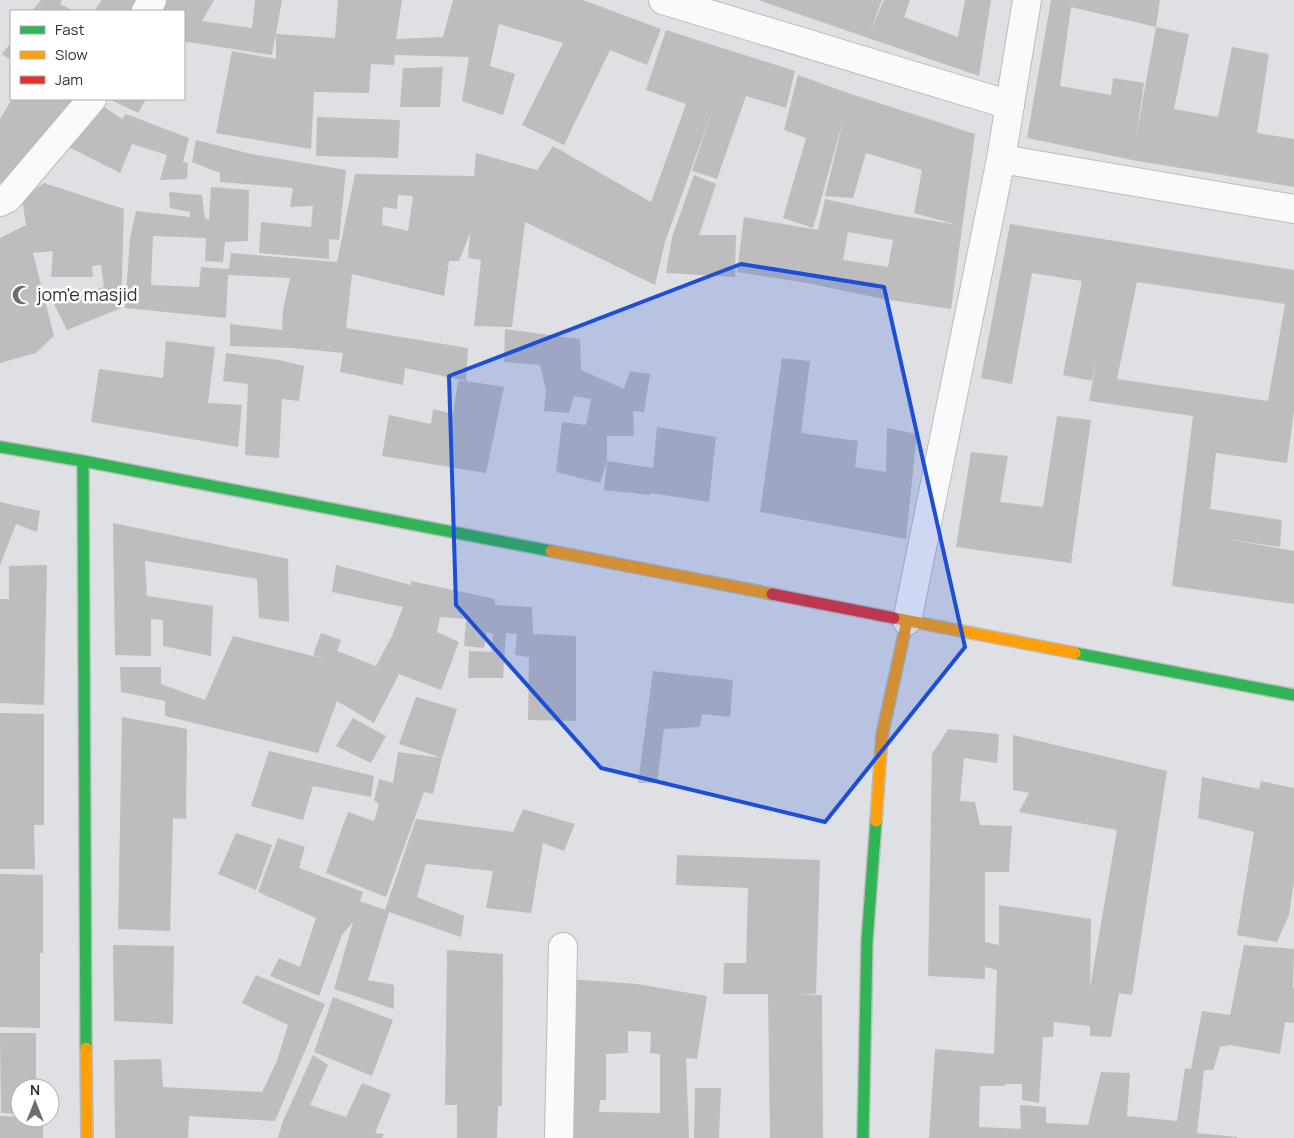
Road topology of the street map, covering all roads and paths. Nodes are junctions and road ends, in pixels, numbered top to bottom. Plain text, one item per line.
1 (663, 0) edge
2 (1027, 0) edge
3 (91, 100) edge
4 (1010, 106) junction
5 (1000, 159) junction
6 (0, 202) edge
7 (1294, 209) edge
8 (0, 447) edge
9 (83, 461) junction
10 (907, 620) junction
11 (1294, 695) edge
12 (563, 947) dead end
13 (87, 1138) edge
14 (559, 1138) edge
15 (863, 1138) edge

1 - 4 street
2 - 4 street
3 - 6 street
4 - 5 street
5 - 7 street
5 - 10 street
8 - 9 main road
9 - 10 main road
9 - 13 main road
10 - 11 main road
10 - 15 main road
12 - 14 street

